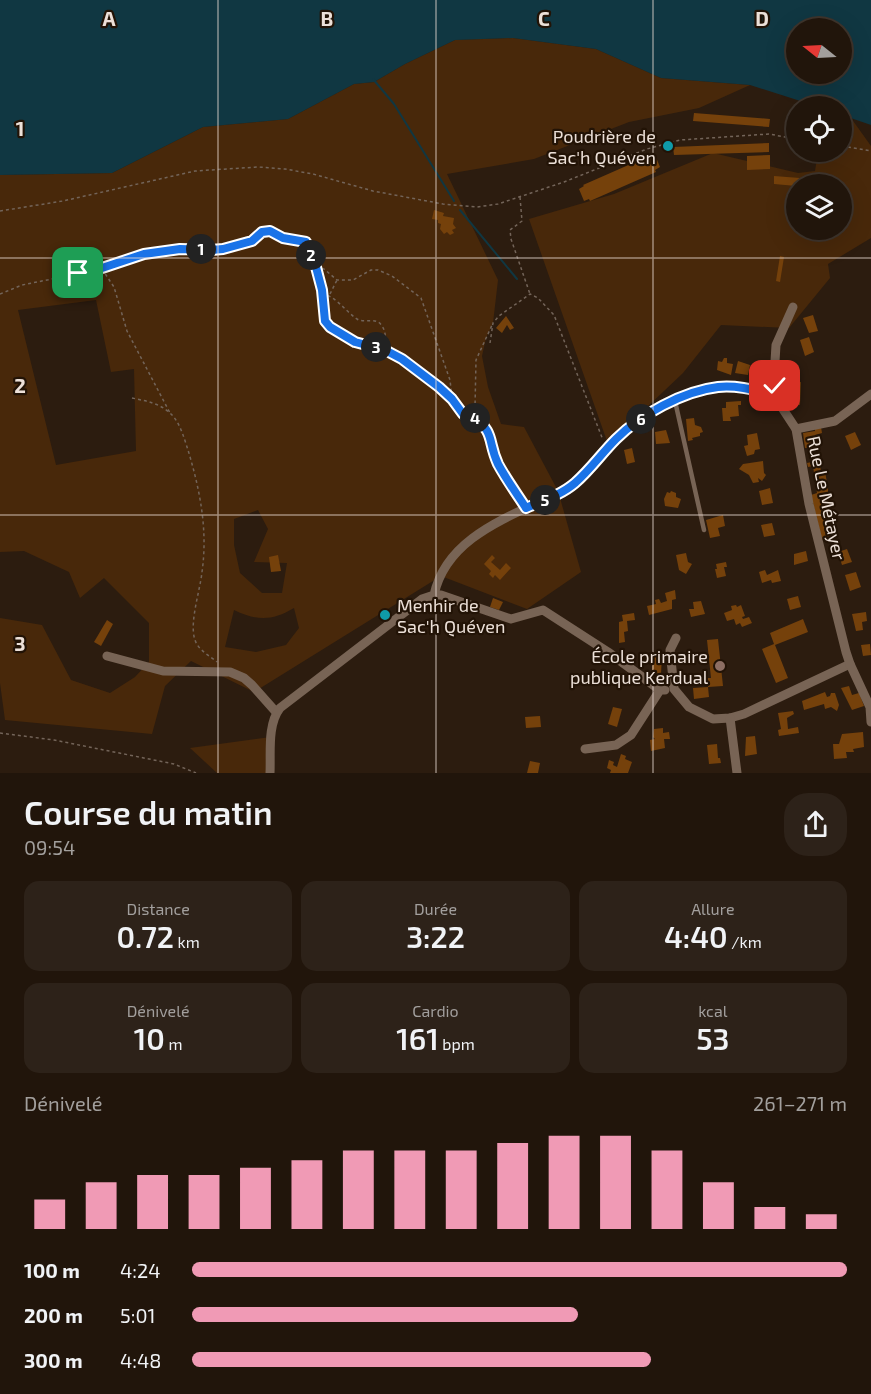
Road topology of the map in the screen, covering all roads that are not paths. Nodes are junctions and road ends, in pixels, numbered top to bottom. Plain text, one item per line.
1 (793, 307) dead end
2 (772, 394) junction
3 (871, 394) edge
4 (675, 401) junction
5 (796, 429) junction
6 (704, 530) dead end
7 (434, 595) junction
8 (676, 638) dead end
9 (107, 656) dead end
10 (850, 664) junction
11 (674, 689) junction
12 (660, 690) junction
13 (871, 707) edge
14 (276, 712) junction
15 (730, 718) junction
16 (871, 722) edge
17 (585, 749) dead end
18 (270, 773) edge
19 (737, 773) edge

1 - 2 street
2 - 4 street
2 - 5 street, Rue Le Métayer
3 - 5 street
4 - 6 lane
4 - 7 street
5 - 10 street, Rue Le Métayer
7 - 12 street
7 - 14 street
8 - 11 street
9 - 14 street
10 - 13 street, Rue Le Métayer
10 - 15 street
11 - 12 street
11 - 15 street
12 - 17 street
13 - 16 street, Rue Le Métayer
14 - 18 street
15 - 19 street

